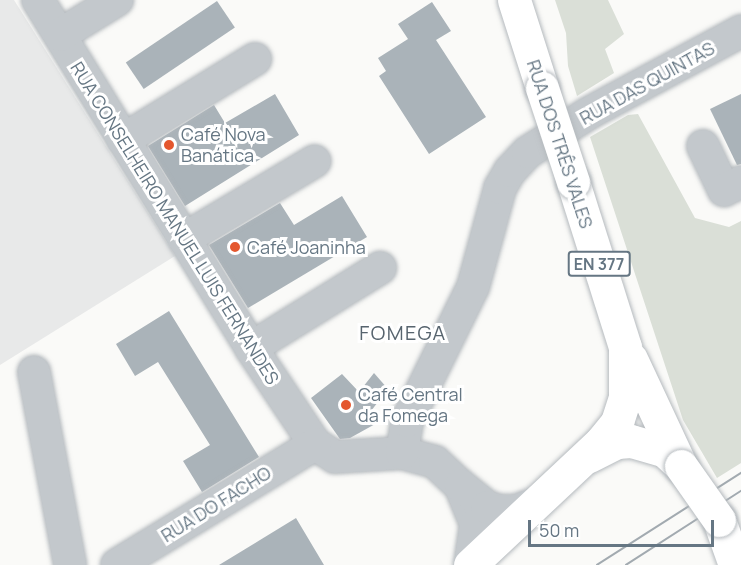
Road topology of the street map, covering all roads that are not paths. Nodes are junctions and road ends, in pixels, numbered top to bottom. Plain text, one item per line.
1 (38, 0) edge
2 (117, 0) edge
3 (514, 0) edge
4 (741, 31) edge
5 (60, 35) junction
6 (255, 59) dead end
7 (123, 140) junction
8 (703, 146) dead end
9 (315, 161) dead end
10 (741, 182) edge
11 (184, 239) junction
12 (380, 268) dead end
13 (625, 347) junction
14 (251, 348) junction
15 (34, 372) dead end
16 (315, 444) junction
17 (402, 453) junction
18 (585, 459) junction
19 (681, 466) junction
20 (460, 485) junction
21 (537, 503) junction
22 (719, 520) junction
23 (741, 545) edge
24 (70, 565) edge
25 (117, 565) edge
26 (470, 565) edge
27 (735, 565) edge

1 - 5 street, RUA CONSELHEIRO MANUEL LUIS FERNANDES
2 - 5 street
3 - 13 main road, RUA DOS TRÊS VALES / EN 377, bridge
4 - 17 street, RUA DAS QUINTAS
5 - 7 street, RUA CONSELHEIRO MANUEL LUIS FERNANDES
6 - 7 street
7 - 11 street, RUA CONSELHEIRO MANUEL LUIS FERNANDES
8 - 10 street
9 - 11 street
11 - 14 street, RUA CONSELHEIRO MANUEL LUIS FERNANDES
12 - 14 street
13 - 18 main road, RUA DOS TRÊS VALES / EN 377
13 - 19 main road, EN 377
14 - 16 street, RUA CONSELHEIRO MANUEL LUIS FERNANDES
15 - 24 street
16 - 17 street
16 - 25 street, RUA DO FACHO
17 - 20 street
18 - 19 main road
18 - 21 main road, RUA DOS TRÊS VALES
19 - 22 main road, bridge
20 - 21 street
20 - 26 street
21 - 26 main road, RUA DOS TRÊS VALES
22 - 23 main road
22 - 27 main road

